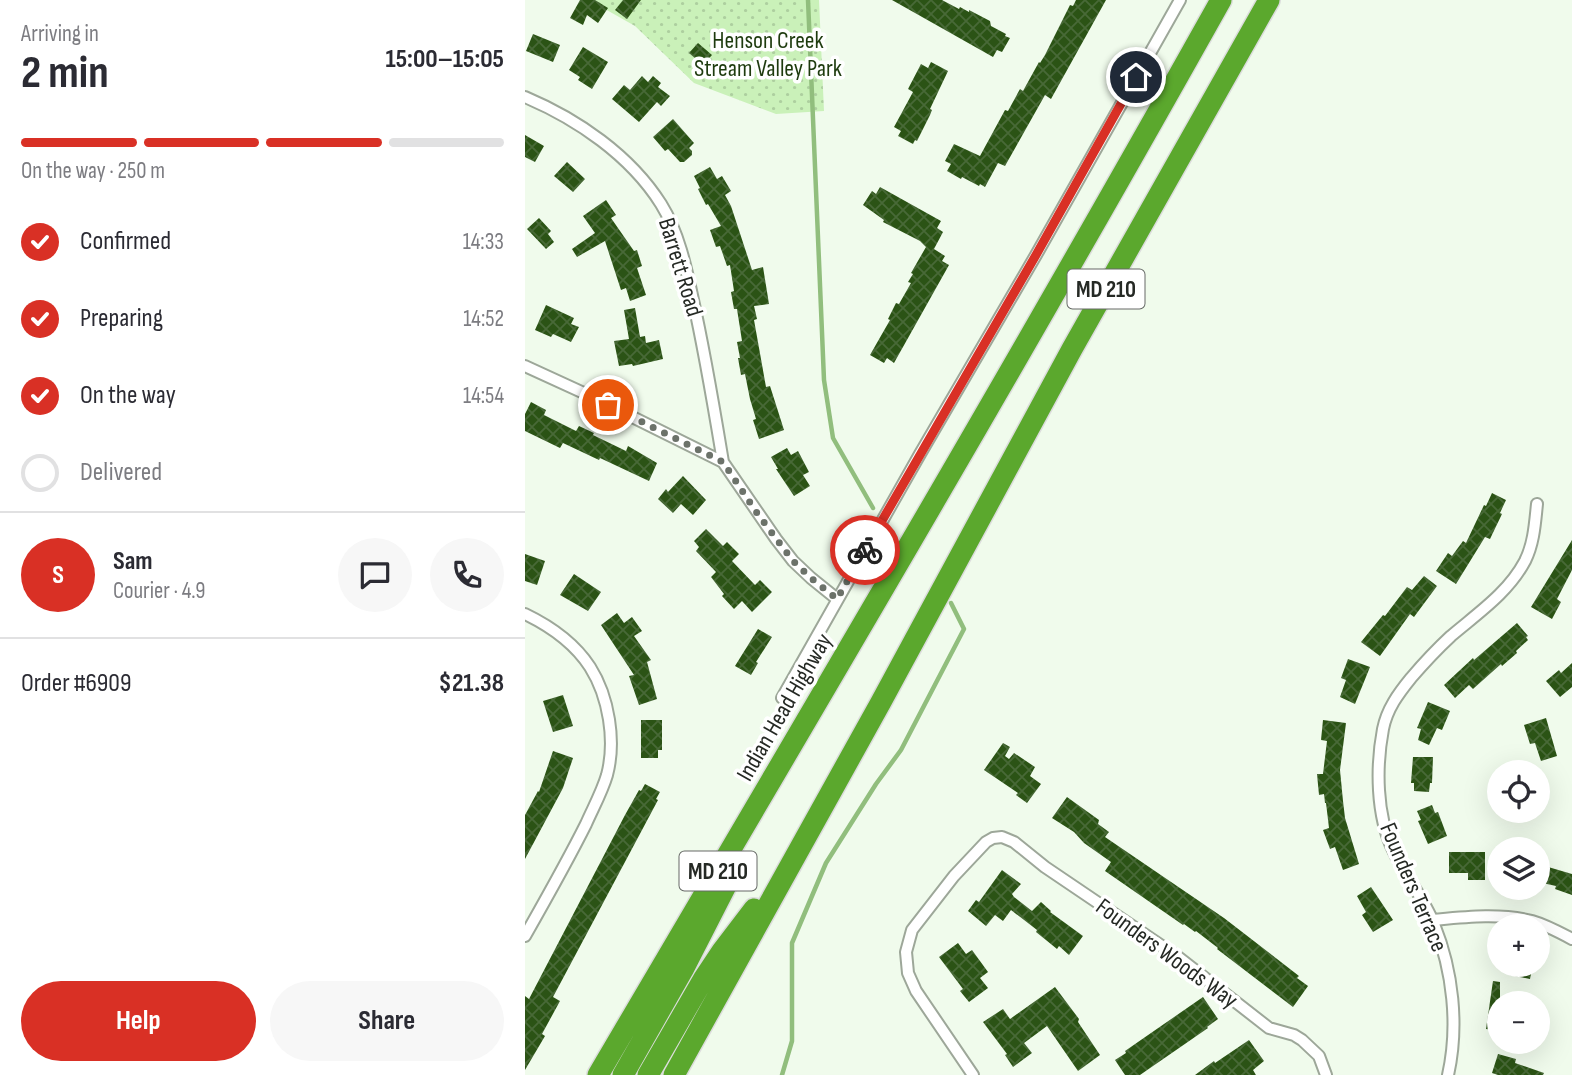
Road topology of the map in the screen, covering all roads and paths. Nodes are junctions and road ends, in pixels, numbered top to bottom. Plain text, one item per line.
1 (1179, 0) edge
2 (1221, 0) edge
3 (1269, 0) edge
4 (525, 97) edge
5 (525, 366) edge
6 (723, 462) junction
7 (1537, 504) dead end
8 (837, 599) junction
9 (525, 614) edge
10 (838, 668) junction
11 (782, 698) dead end
12 (800, 849) junction
13 (1433, 920) junction
14 (525, 936) edge
15 (1572, 939) edge
16 (598, 1075) edge
17 (623, 1075) edge
18 (649, 1075) edge
19 (674, 1075) edge
20 (973, 1075) edge
21 (1327, 1075) edge
22 (1448, 1075) edge

1 - 8 street
2 - 10 highway, Indian Head Highway / MD 210
3 - 12 highway, MD 210
4 - 6 street, Barrett Road
5 - 6 street
6 - 8 street
7 - 13 street, Founders Terrace
8 - 11 street
9 - 14 street
10 - 16 highway, Indian Head Highway / MD 210
10 - 17 highway
12 - 18 highway
12 - 19 highway, MD 210
13 - 15 street
13 - 22 street, Founders Terrace
20 - 21 street, Founders Woods Way

